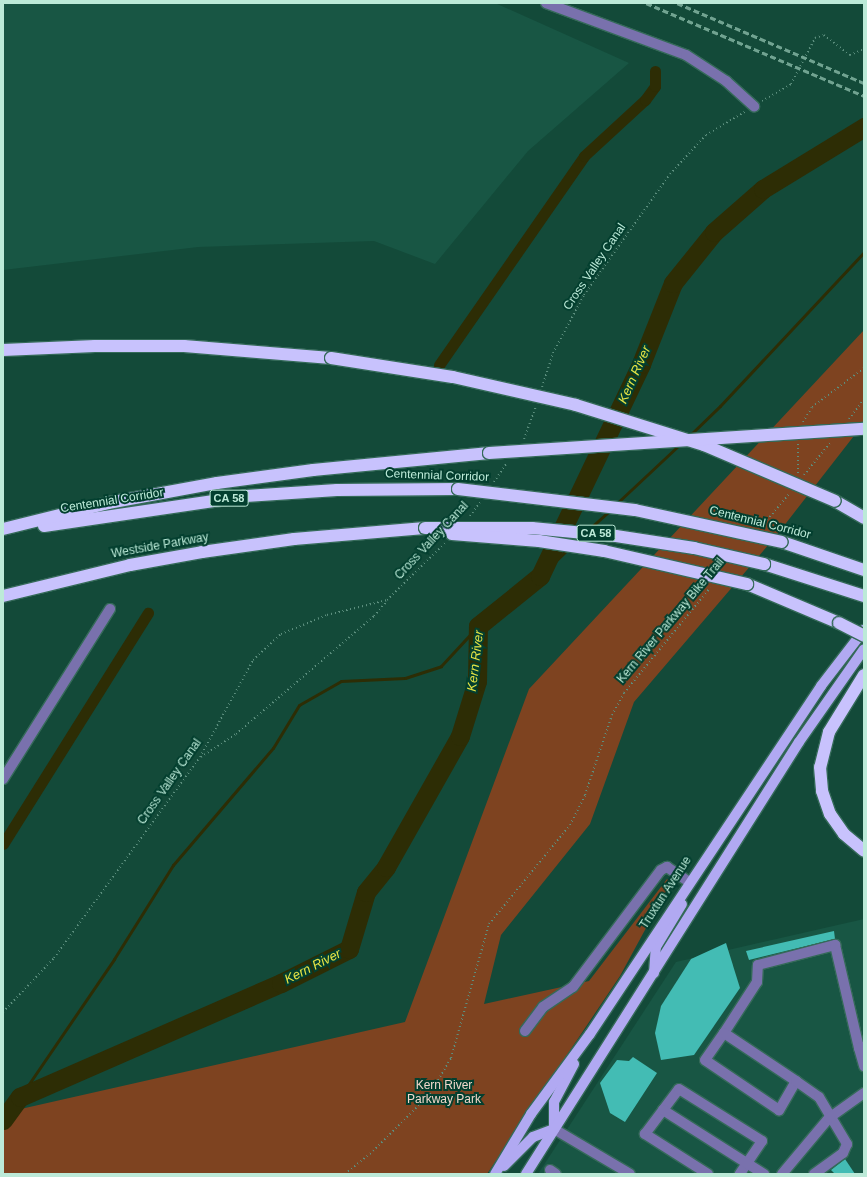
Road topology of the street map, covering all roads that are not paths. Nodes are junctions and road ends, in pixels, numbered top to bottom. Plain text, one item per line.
1 (546, 3) edge
2 (754, 106) road end
3 (3, 350) edge
4 (864, 429) edge
5 (864, 518) edge
6 (3, 529) edge
7 (423, 530) junction
8 (3, 534) edge
9 (864, 570) edge
10 (863, 595) edge
11 (3, 596) edge
12 (110, 609) dead end
13 (864, 630) edge
14 (864, 636) edge
15 (864, 649) edge
16 (864, 675) edge
17 (3, 779) edge
18 (864, 851) edge
19 (689, 882) junction
20 (654, 975) junction
21 (525, 1031) dead end
22 (724, 1033) junction
23 (590, 1034) junction
24 (861, 1047) edge
25 (864, 1066) edge
26 (796, 1082) junction
27 (864, 1093) edge
28 (663, 1110) junction
29 (829, 1118) junction
30 (554, 1129) junction
31 (748, 1164) junction
32 (613, 1170) edge
33 (496, 1174) edge
34 (526, 1174) edge
35 (630, 1174) edge
36 (708, 1174) edge
37 (740, 1174) edge
38 (764, 1174) edge
39 (782, 1174) edge
40 (814, 1174) edge

1 - 2 street
3 - 5 highway, bridge
4 - 6 highway, bridge
7 - 10 highway, CA 58, bridge
7 - 11 highway, Westside Parkway
7 - 14 highway, bridge
8 - 9 highway, Centennial Corridor / CA 58, bridge
12 - 17 street
13 - 19 main road, Truxtun Avenue
15 - 20 main road
16 - 18 highway
19 - 20 main road
19 - 21 street
19 - 23 main road, Truxtun Avenue
20 - 30 main road
22 - 24 street
22 - 26 street
22 - 26 street
23 - 30 main road
23 - 33 main road, Truxtun Avenue
24 - 25 street
26 - 29 street
27 - 29 street
28 - 31 street
28 - 31 street
28 - 36 street
29 - 39 street
29 - 40 street
30 - 32 street
30 - 33 main road
30 - 34 main road
31 - 37 street
31 - 38 street
32 - 35 street

